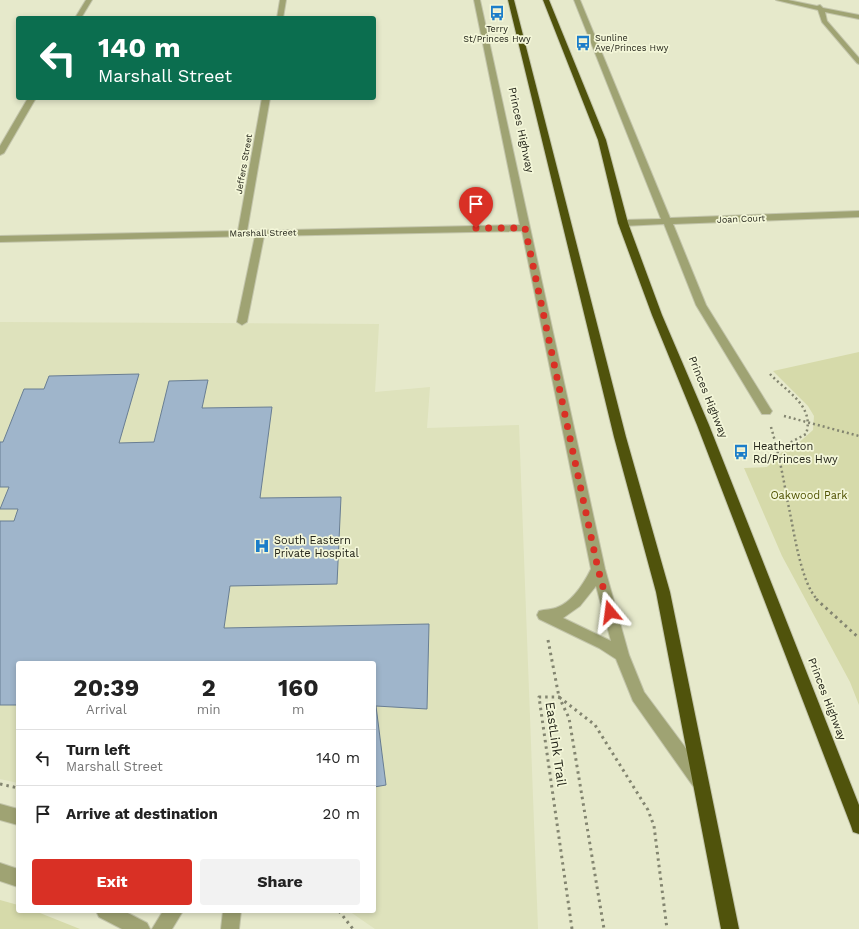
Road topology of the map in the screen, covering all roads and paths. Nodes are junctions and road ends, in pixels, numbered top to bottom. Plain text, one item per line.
1 (89, 0) edge
2 (283, 0) edge
3 (478, 0) edge
4 (511, 0) edge
5 (546, 0) edge
6 (578, 0) edge
7 (779, 0) edge
8 (801, 2) edge
9 (820, 7) junction
10 (79, 16) edge
11 (280, 16) edge
12 (859, 16) edge
13 (859, 62) edge
14 (31, 100) edge
15 (266, 100) edge
16 (0, 153) edge
17 (859, 214) edge
18 (666, 221) junction
19 (623, 223) junction
20 (525, 228) junction
21 (242, 234) junction
22 (260, 234) junction
23 (0, 239) edge
24 (242, 322) dead end
25 (770, 374) dead end
26 (766, 412) junction
27 (810, 423) junction
28 (859, 436) edge
29 (778, 452) junction
30 (598, 569) junction
31 (544, 615) junction
32 (859, 638) edge
33 (622, 655) junction
34 (559, 697) junction
35 (0, 784) edge
36 (702, 784) junction
37 (16, 788) edge
38 (0, 812) edge
39 (16, 816) edge
40 (859, 826) edge
41 (0, 872) edge
42 (16, 877) edge
43 (109, 913) edge
44 (173, 913) edge
45 (232, 913) edge
46 (341, 913) edge
47 (141, 929) edge
48 (161, 929) edge
49 (230, 929) edge
50 (353, 929) edge
51 (572, 929) edge
52 (604, 929) edge
53 (667, 929) edge
54 (730, 929) edge

1 - 10 street
2 - 11 street
3 - 20 street, Princes Highway
4 - 36 highway, Princes Highway
5 - 19 highway, Princes Highway
6 - 18 street
7 - 8 street
8 - 9 street
9 - 12 street
9 - 13 street
14 - 16 street
15 - 21 street, Jeffers Street
17 - 18 street, Joan Court
18 - 19 street, Joan Court
18 - 26 street
19 - 40 highway, Princes Highway
20 - 22 street, Marshall Street
20 - 30 street, Princes Highway
21 - 22 street, Marshall Street
21 - 23 street, Marshall Street
22 - 24 street
25 - 27 path
26 - 27 path
26 - 29 path
27 - 28 path
27 - 29 path
29 - 32 path
30 - 31 street
30 - 33 street, Princes Highway
31 - 33 street
31 - 34 path
33 - 36 street, Princes Highway
34 - 51 path, EastLink Trail
34 - 52 path, EastLink Trail
34 - 53 path
35 - 37 path
36 - 54 highway, Princes Highway
38 - 39 street
41 - 42 street
43 - 47 street
44 - 48 street
45 - 49 street
46 - 50 path

